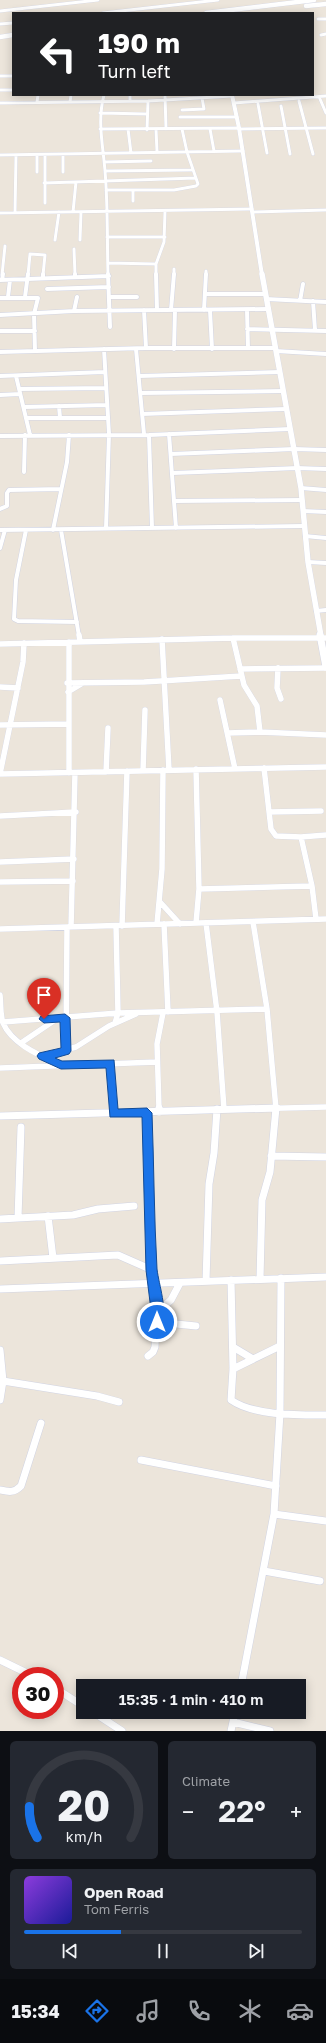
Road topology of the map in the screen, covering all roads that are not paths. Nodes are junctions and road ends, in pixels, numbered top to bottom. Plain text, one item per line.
1 (98, 0) edge
2 (218, 0) edge
3 (314, 0) edge
4 (318, 0) edge
5 (289, 2) junction
6 (324, 4) edge
7 (293, 8) junction
8 (0, 11) edge
9 (112, 12) edge
10 (214, 12) edge
11 (247, 12) edge
12 (318, 19) dead end
13 (326, 19) edge
14 (12, 23) edge
15 (0, 24) edge
16 (326, 34) edge
17 (321, 35) dead end
18 (12, 36) edge
19 (0, 38) edge
20 (0, 76) edge
21 (12, 76) edge
22 (0, 90) edge
23 (12, 90) edge
24 (38, 96) edge
25 (71, 96) edge
26 (104, 96) edge
27 (130, 96) edge
28 (155, 96) edge
29 (165, 96) edge
30 (212, 96) edge
31 (232, 96) edge
32 (326, 96) edge
33 (186, 97) edge
34 (202, 98) junction
35 (320, 99) dead end
36 (156, 100) junction
37 (166, 100) junction
38 (130, 101) junction
39 (148, 101) junction
40 (299, 101) dead end
41 (37, 102) junction
42 (70, 102) junction
43 (103, 102) junction
44 (0, 103) edge
45 (234, 103) junction
46 (258, 104) dead end
47 (281, 106) dead end
48 (182, 110) dead end
49 (326, 113) edge
50 (100, 114) junction
51 (147, 114) junction
52 (180, 117) dead end
53 (237, 117) junction
54 (326, 128) edge
55 (100, 129) junction
56 (128, 129) junction
57 (156, 129) junction
58 (166, 129) junction
59 (182, 129) junction
60 (210, 129) junction
61 (240, 129) junction
62 (262, 129) junction
63 (284, 129) junction
64 (307, 129) junction
65 (148, 130) junction
66 (214, 151) junction
67 (243, 151) junction
68 (156, 152) junction
69 (187, 152) junction
70 (103, 153) junction
71 (131, 153) junction
72 (267, 153) dead end
73 (63, 154) junction
74 (290, 154) dead end
75 (313, 154) dead end
76 (16, 155) junction
77 (37, 155) junction
78 (45, 155) junction
79 (0, 156) edge
80 (151, 161) dead end
81 (104, 162) junction
82 (192, 170) junction
83 (105, 171) junction
84 (37, 172) dead end
85 (63, 172) dead end
86 (196, 178) junction
87 (105, 180) junction
88 (76, 182) junction
89 (44, 183) junction
90 (106, 190) junction
91 (133, 191) junction
92 (133, 201) dead end
93 (45, 203) dead end
94 (252, 210) junction
95 (326, 210) edge
96 (165, 211) junction
97 (59, 212) junction
98 (73, 212) junction
99 (81, 212) junction
100 (105, 212) junction
101 (0, 213) edge
102 (15, 213) junction
103 (107, 237) junction
104 (165, 237) junction
105 (55, 240) dead end
106 (80, 240) dead end
107 (5, 246) dead end
108 (74, 249) dead end
109 (108, 264) junction
110 (156, 264) junction
111 (174, 269) dead end
112 (206, 271) dead end
113 (109, 276) junction
114 (75, 277) junction
115 (43, 278) junction
116 (27, 279) junction
117 (1, 280) edge
118 (10, 280) junction
119 (303, 284) dead end
120 (109, 287) junction
121 (47, 289) dead end
122 (205, 294) junction
123 (8, 297) junction
124 (25, 297) junction
125 (76, 297) dead end
126 (137, 297) dead end
127 (265, 297) junction
128 (0, 298) edge
129 (110, 298) junction
130 (300, 301) junction
131 (313, 301) junction
132 (326, 302) edge
133 (267, 309) junction
134 (144, 310) junction
135 (157, 310) junction
136 (173, 310) junction
137 (204, 310) junction
138 (210, 310) junction
139 (247, 310) junction
140 (111, 311) junction
141 (74, 312) junction
142 (0, 314) edge
143 (34, 314) junction
144 (110, 327) dead end
145 (247, 329) junction
146 (272, 329) junction
147 (315, 330) junction
148 (326, 330) edge
149 (0, 331) edge
150 (35, 331) junction
151 (136, 348) junction
152 (146, 348) junction
153 (212, 348) junction
154 (248, 348) junction
155 (104, 349) junction
156 (174, 349) junction
157 (276, 349) junction
158 (35, 351) junction
159 (0, 352) edge
160 (326, 354) edge
161 (105, 372) junction
162 (280, 372) junction
163 (0, 376) edge
164 (16, 376) junction
165 (139, 376) junction
166 (106, 388) junction
167 (283, 391) junction
168 (19, 392) junction
169 (141, 393) junction
170 (0, 395) edge
171 (107, 405) junction
172 (24, 406) junction
173 (59, 406) junction
174 (286, 409) junction
175 (142, 414) junction
176 (27, 418) junction
177 (60, 418) junction
178 (108, 418) junction
179 (290, 429) junction
180 (70, 434) junction
181 (109, 434) junction
182 (146, 434) junction
183 (169, 434) junction
184 (28, 435) junction
185 (0, 436) edge
186 (294, 449) junction
187 (326, 450) edge
188 (171, 454) junction
189 (297, 468) junction
190 (326, 469) edge
191 (24, 472) dead end
192 (173, 473) junction
193 (301, 488) junction
194 (61, 489) junction
195 (326, 490) edge
196 (302, 500) junction
197 (175, 501) junction
198 (0, 508) edge
199 (303, 511) junction
200 (326, 512) edge
201 (303, 526) junction
202 (152, 528) junction
203 (176, 528) junction
204 (106, 529) junction
205 (2, 530) edge
206 (26, 530) junction
207 (53, 530) junction
208 (61, 530) junction
209 (305, 536) junction
210 (326, 538) edge
211 (0, 548) edge
212 (308, 562) junction
213 (326, 563) edge
214 (326, 610) edge
215 (316, 611) junction
216 (77, 622) junction
217 (233, 638) junction
218 (322, 639) edge
219 (162, 640) junction
220 (80, 641) junction
221 (69, 642) junction
222 (24, 643) junction
223 (0, 644) edge
224 (326, 645) edge
225 (326, 667) edge
226 (278, 668) junction
227 (240, 669) junction
228 (241, 676) junction
229 (164, 680) junction
230 (83, 682) junction
231 (67, 683) junction
232 (0, 687) edge
233 (18, 688) junction
234 (68, 692) junction
235 (281, 699) dead end
236 (220, 700) dead end
237 (145, 710) dead end
238 (68, 724) junction
239 (0, 725) edge
240 (10, 725) junction
241 (108, 728) dead end
242 (260, 732) junction
243 (228, 733) junction
244 (326, 735) edge
245 (2, 751) edge
246 (326, 766) edge
247 (236, 768) junction
248 (264, 768) junction
249 (196, 769) junction
250 (166, 770) junction
251 (127, 771) junction
252 (143, 771) junction
253 (106, 772) junction
254 (69, 773) junction
255 (75, 773) junction
256 (0, 774) edge
257 (321, 811) dead end
258 (76, 812) junction
259 (269, 812) junction
260 (0, 816) edge
261 (326, 836) edge
262 (301, 837) junction
263 (74, 859) junction
264 (0, 862) edge
265 (73, 881) junction
266 (0, 882) edge
267 (312, 886) junction
268 (199, 889) junction
269 (160, 902) junction
270 (326, 919) edge
271 (316, 920) junction
272 (253, 922) junction
273 (196, 923) junction
274 (206, 923) junction
275 (161, 924) junction
276 (180, 924) junction
277 (119, 926) junction
278 (69, 927) junction
279 (0, 929) edge
280 (0, 995) edge
281 (267, 1009) junction
282 (138, 1012) junction
283 (165, 1012) junction
284 (217, 1012) junction
285 (118, 1013) junction
286 (61, 1018) junction
287 (3, 1022) junction
288 (115, 1023) junction
289 (21, 1043) junction
290 (66, 1051) junction
291 (42, 1056) junction
292 (157, 1062) junction
293 (110, 1063) junction
294 (61, 1065) junction
295 (0, 1068) edge
296 (326, 1106) edge
297 (276, 1108) junction
298 (220, 1109) junction
299 (159, 1112) junction
300 (114, 1113) junction
301 (147, 1113) junction
302 (0, 1116) edge
303 (21, 1127) dead end
304 (272, 1156) junction
305 (326, 1157) edge
306 (134, 1206) dead end
307 (48, 1216) junction
308 (18, 1218) junction
309 (0, 1219) edge
310 (53, 1258) junction
311 (0, 1261) edge
312 (152, 1270) junction
313 (326, 1277) edge
314 (281, 1278) junction
315 (260, 1279) junction
316 (231, 1280) junction
317 (206, 1281) junction
318 (180, 1282) junction
319 (154, 1283) junction
320 (0, 1289) edge
321 (157, 1312) junction
322 (157, 1322) junction
323 (196, 1326) dead end
324 (280, 1346) junction
325 (233, 1348) junction
326 (0, 1350) edge
327 (148, 1356) dead end
328 (253, 1359) junction
329 (233, 1369) junction
330 (3, 1381) junction
331 (0, 1400) edge
332 (119, 1402) dead end
333 (280, 1413) junction
334 (326, 1415) edge
335 (41, 1422) dead end
336 (141, 1460) dead end
337 (276, 1486) junction
338 (0, 1490) edge
339 (274, 1514) junction
340 (326, 1521) edge
341 (264, 1570) junction
342 (320, 1581) dead end
343 (0, 1660) edge
344 (14, 1667) edge
345 (241, 1679) edge
346 (64, 1694) edge
347 (76, 1702) edge
348 (104, 1719) edge
349 (234, 1719) edge
350 (233, 1722) junction
351 (122, 1731) edge
352 (231, 1731) edge
353 (270, 1731) edge

1 - 8 street
2 - 9 street
3 - 5 main road
4 - 6 main road
5 - 7 main road
5 - 10 main road
6 - 7 main road
7 - 11 main road
12 - 13 street
14 - 15 street
16 - 17 street
18 - 19 main road
20 - 21 street
22 - 23 street
24 - 41 street
25 - 42 street
26 - 43 street
27 - 38 street
28 - 36 street
29 - 37 street
30 - 31 street
30 - 34 street
31 - 45 street
32 - 45 street
33 - 34 street
33 - 37 street
34 - 48 street
35 - 49 street
36 - 37 street
36 - 39 street
37 - 58 street
38 - 39 street
38 - 43 street
39 - 51 street
40 - 64 street
41 - 42 street
41 - 44 street
42 - 43 street
43 - 50 street
45 - 53 street
46 - 62 street
47 - 63 street
50 - 51 street
50 - 55 street
51 - 65 street
52 - 53 street
53 - 61 street
54 - 64 street
55 - 56 street
55 - 70 street
56 - 65 street
56 - 71 street
57 - 58 street
57 - 65 street
57 - 68 street
58 - 59 street
59 - 60 street
59 - 69 street
60 - 61 street
60 - 66 street
61 - 62 street
61 - 67 street
62 - 63 street
62 - 72 street
63 - 64 street
63 - 74 street
64 - 75 street
66 - 67 street
66 - 69 street
67 - 94 street
68 - 69 street
68 - 71 street
69 - 82 street
70 - 71 street
70 - 73 street
70 - 81 street
73 - 78 street
73 - 85 street
76 - 77 street
76 - 79 street
76 - 102 street
77 - 78 street
77 - 84 street
78 - 89 street
80 - 81 street
81 - 83 street
82 - 83 street
82 - 86 street
83 - 87 street
86 - 87 street
86 - 91 street
87 - 88 street
87 - 90 street
88 - 89 street
88 - 98 street
89 - 93 street
90 - 91 street
90 - 100 street
91 - 92 street
94 - 95 street
94 - 96 street
94 - 127 street
96 - 100 street
96 - 104 street
97 - 98 street
97 - 102 street
97 - 105 street
98 - 99 street
99 - 100 street
99 - 106 street
100 - 103 street
101 - 102 street
103 - 104 street
103 - 109 street
104 - 110 street
107 - 117 street
108 - 114 street
109 - 110 street
109 - 113 street
110 - 135 street
111 - 136 street
112 - 122 street
113 - 114 street
113 - 120 street
114 - 115 street
115 - 116 street
115 - 116 street
116 - 118 street
116 - 124 street
117 - 118 street
118 - 123 street
119 - 130 street
120 - 121 street
120 - 129 street
122 - 127 street
122 - 137 street
123 - 124 street
123 - 128 street
124 - 143 street
125 - 141 street
126 - 129 street
127 - 130 street
127 - 133 street
129 - 140 street
130 - 131 street
131 - 132 street
131 - 147 street
133 - 139 street
133 - 146 street
134 - 135 street
134 - 140 street
134 - 152 street
135 - 136 street
136 - 137 street
136 - 156 street
137 - 138 street
138 - 139 street
138 - 153 street
139 - 145 street
140 - 141 street
140 - 144 street
141 - 143 street
142 - 143 street
143 - 150 street
145 - 146 street
145 - 154 street
146 - 147 street
146 - 157 street
147 - 148 street
149 - 150 street
150 - 158 street
151 - 152 street
151 - 155 street
151 - 165 street
152 - 156 street
153 - 154 street
153 - 156 street
154 - 157 street
155 - 158 street
155 - 161 street
157 - 160 street
157 - 162 street
158 - 159 street
161 - 164 street
161 - 166 street
162 - 165 street
162 - 167 street
163 - 164 street
164 - 168 street
165 - 169 street
166 - 168 street
166 - 171 street
167 - 169 street
167 - 174 street
168 - 170 street
168 - 172 street
169 - 175 street
171 - 173 street
171 - 178 street
172 - 173 street
172 - 176 street
173 - 177 street
174 - 175 street
174 - 179 street
175 - 182 street
176 - 177 street
176 - 184 street
177 - 178 street
178 - 181 street
179 - 183 street
179 - 186 street
180 - 181 street
180 - 184 street
180 - 194 street
181 - 182 street
181 - 204 street
182 - 183 street
182 - 202 street
183 - 188 street
184 - 185 street
184 - 191 street
186 - 187 street
186 - 188 street
186 - 189 street
188 - 192 street
189 - 190 street
189 - 192 street
189 - 193 street
192 - 197 street
193 - 195 street
193 - 196 street
194 - 198 street
194 - 207 street
196 - 197 street
196 - 199 street
197 - 203 street
199 - 200 street
199 - 201 street
201 - 203 street
201 - 209 street
202 - 203 street
202 - 204 street
204 - 208 street
205 - 206 street
205 - 211 street
206 - 207 street
206 - 216 street
207 - 208 street
208 - 216 street
209 - 210 street
209 - 212 street
212 - 213 street
212 - 215 street
214 - 215 street
215 - 218 street
216 - 220 street
217 - 218 street
217 - 219 street
217 - 227 street
218 - 224 street
218 - 225 street
219 - 220 street
219 - 229 street
220 - 221 street
221 - 222 street
221 - 231 street
222 - 223 street
222 - 233 street
225 - 226 street
226 - 227 street
226 - 235 street
227 - 228 street
228 - 229 street
228 - 242 street
229 - 230 street
229 - 250 street
230 - 231 street
230 - 234 street
231 - 234 street
232 - 233 street
233 - 240 street
234 - 238 street
236 - 243 street
237 - 252 street
238 - 240 street
238 - 254 street
239 - 240 street
240 - 245 street
241 - 253 street
242 - 243 street
242 - 244 street
243 - 247 street
245 - 256 street
246 - 248 street
247 - 248 street
247 - 249 street
248 - 259 street
249 - 250 street
249 - 268 street
250 - 252 street
250 - 269 street
251 - 252 street
251 - 253 street
251 - 277 street
253 - 255 street
254 - 255 street
254 - 256 street
255 - 258 street
257 - 259 street
258 - 260 street
258 - 263 street
259 - 262 street
261 - 262 street
262 - 267 street
263 - 264 street
263 - 265 street
265 - 266 street
265 - 278 street
267 - 268 street
267 - 271 street
268 - 273 street
269 - 275 street
269 - 276 street
270 - 271 street
271 - 272 street
272 - 274 street
272 - 281 street
273 - 274 street
273 - 276 street
274 - 284 street
275 - 276 street
275 - 277 street
275 - 283 street
277 - 278 street
277 - 285 street
278 - 279 street
278 - 286 street
280 - 287 street
281 - 284 street
281 - 297 street
282 - 283 street
282 - 285 street
282 - 288 street
283 - 284 street
283 - 292 street
284 - 298 street
285 - 286 street
285 - 288 street
286 - 287 street
286 - 289 street
286 - 290 street
287 - 289 street
288 - 290 street
289 - 291 street
290 - 291 street
291 - 294 street
292 - 293 street
292 - 299 street
293 - 294 street
293 - 300 street
294 - 295 street
296 - 297 street
297 - 298 street
297 - 304 street
298 - 299 street
298 - 317 street
299 - 301 street
300 - 301 street
300 - 302 street
301 - 312 street
303 - 308 street
304 - 305 street
304 - 315 street
306 - 307 street
307 - 308 street
307 - 310 street
308 - 309 street
310 - 311 street
310 - 312 street
312 - 319 street
313 - 314 street
314 - 315 street
314 - 324 street
315 - 316 street
316 - 317 street
316 - 325 street
317 - 318 street
318 - 319 street
318 - 321 street
319 - 320 street
319 - 321 street
321 - 322 street
322 - 323 street
322 - 327 street
324 - 328 street
324 - 333 street
325 - 328 street
325 - 329 street
326 - 330 street
328 - 329 street
329 - 333 street
330 - 331 street
330 - 332 street
333 - 334 street
333 - 337 street
335 - 338 street
336 - 337 street
337 - 339 street
339 - 340 street
339 - 341 street
341 - 342 street
341 - 345 street
343 - 344 street
346 - 347 street
348 - 351 street
349 - 350 street
350 - 352 street
350 - 353 street

